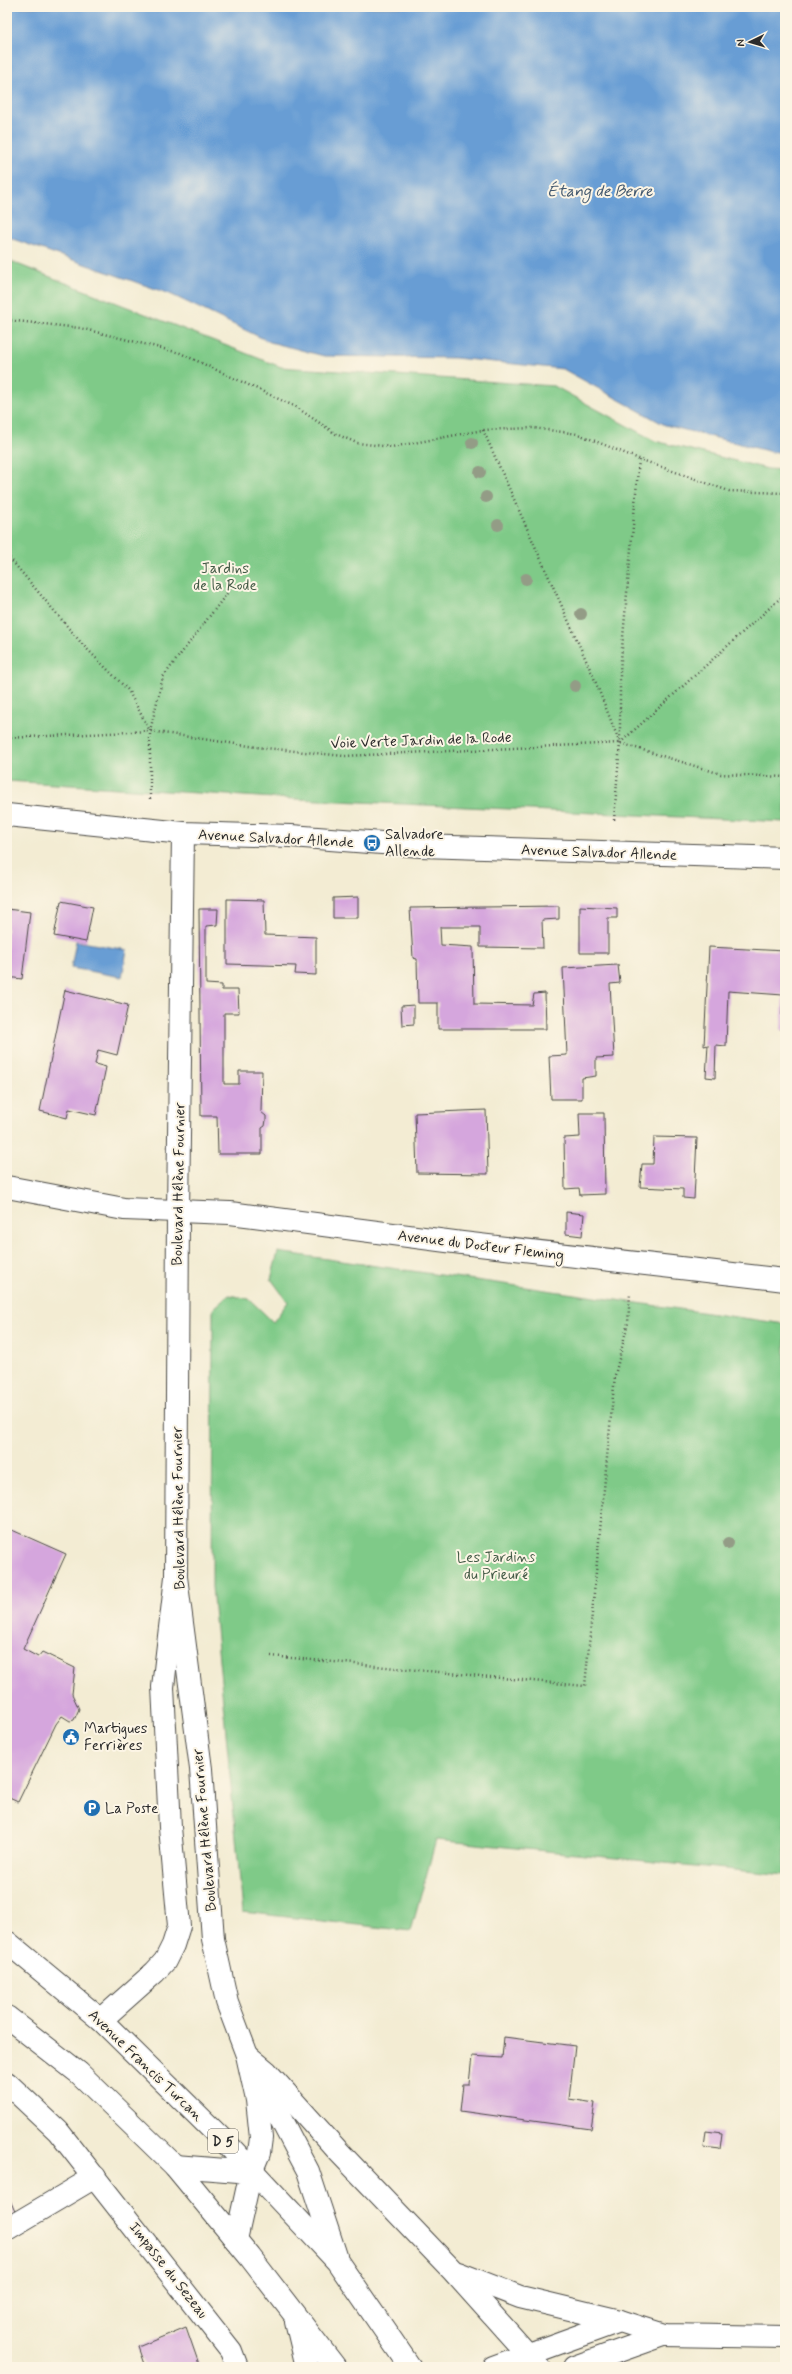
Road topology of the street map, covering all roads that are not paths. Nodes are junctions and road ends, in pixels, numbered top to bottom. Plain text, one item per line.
1 (7, 815) edge
2 (183, 833) junction
3 (785, 858) edge
4 (7, 1187) edge
5 (178, 1212) junction
6 (785, 1280) edge
7 (176, 1577) junction
8 (7, 1942) edge
9 (7, 2017) edge
10 (101, 2020) junction
11 (247, 2055) junction
12 (7, 2083) edge
13 (175, 2166) junction
14 (251, 2172) junction
15 (95, 2177) junction
16 (7, 2229) edge
17 (236, 2240) junction
18 (337, 2261) junction
19 (453, 2271) junction
20 (293, 2312) junction
21 (620, 2321) junction
22 (664, 2335) junction
23 (785, 2337) edge
24 (534, 2361) edge
25 (237, 2367) edge
26 (307, 2367) edge
27 (335, 2367) edge
28 (410, 2367) edge
29 (493, 2367) edge
30 (574, 2367) edge

1 - 2 main road, Avenue Salvador Allende
2 - 3 main road, Avenue Salvador Allende
2 - 5 main road, Boulevard Hélène Fournier
4 - 5 main road, Avenue du Docteur Fleming
5 - 6 main road, Avenue du Docteur Fleming
5 - 7 main road, Boulevard Hélène Fournier
7 - 10 main road
7 - 11 main road, Boulevard Hélène Fournier
8 - 10 main road, Avenue Francis Turcan / D 5
9 - 13 main road
10 - 14 main road, Avenue Francis Turcan / D 5
11 - 14 main road, Boulevard Hélène Fournier
11 - 18 main road
11 - 19 main road
12 - 15 main road, Impasse du Sezeau
13 - 14 main road
13 - 17 main road
14 - 17 main road, Boulevard Hélène Fournier
14 - 18 main road, Avenue Francis Turcan / D 5
15 - 16 main road
15 - 25 main road, Impasse du Sezeau
17 - 20 main road
18 - 28 main road, Avenue Francis Turcan / D 5
19 - 21 main road
19 - 24 main road
20 - 26 main road
20 - 27 main road
21 - 22 main road
21 - 24 main road
22 - 23 main road
22 - 30 main road
24 - 29 main road

